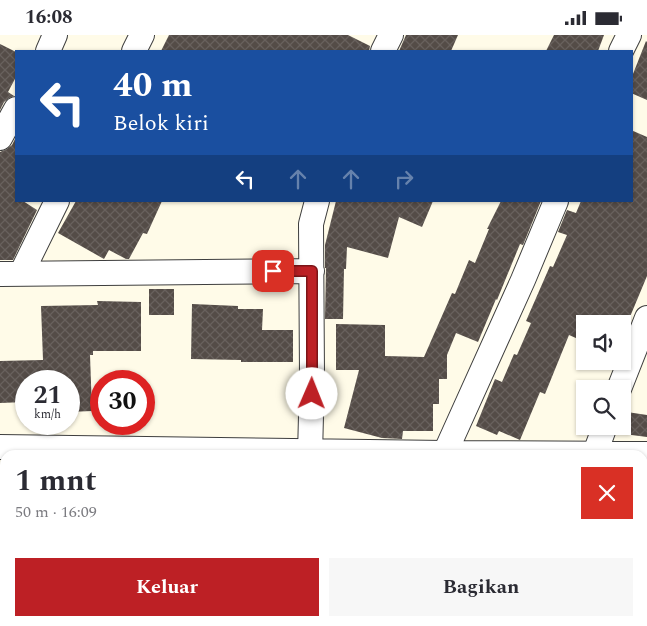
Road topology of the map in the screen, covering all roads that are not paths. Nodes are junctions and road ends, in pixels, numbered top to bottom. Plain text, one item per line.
1 (55, 35) edge
2 (142, 35) edge
3 (391, 35) edge
4 (629, 35) edge
5 (48, 50) edge
6 (134, 50) edge
7 (384, 50) edge
8 (622, 50) edge
9 (15, 111) edge
10 (0, 138) edge
11 (56, 202) edge
12 (317, 202) edge
13 (556, 202) edge
14 (312, 271) junction
15 (10, 274) edge
16 (647, 318) edge
17 (623, 380) edge
18 (602, 435) edge
19 (0, 447) edge
20 (155, 450) edge
21 (310, 450) edge
22 (445, 450) edge
23 (596, 450) edge

1 - 5 street
2 - 6 street
3 - 7 street
4 - 8 street
9 - 10 street
11 - 15 street
12 - 14 street
13 - 22 street
14 - 15 street
14 - 21 street
16 - 17 street
18 - 23 street
19 - 20 street

